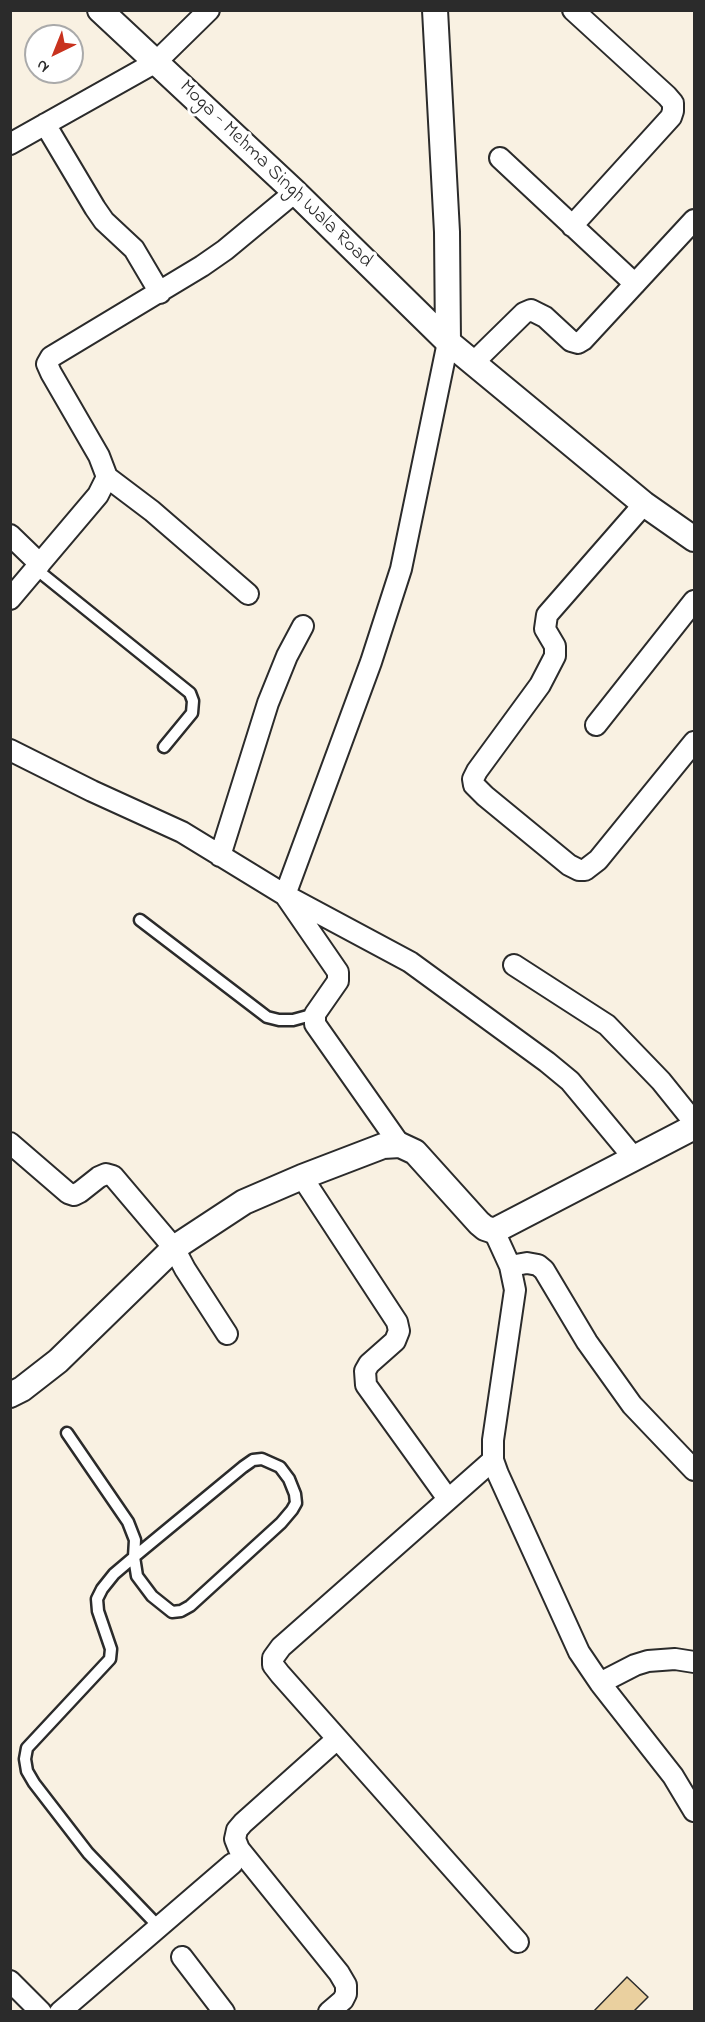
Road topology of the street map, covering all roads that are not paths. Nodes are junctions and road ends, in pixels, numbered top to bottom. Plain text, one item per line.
1 (100, 10) edge
2 (209, 10) edge
3 (435, 10) edge
4 (573, 10) edge
5 (156, 62) junction
6 (45, 124) junction
7 (10, 144) edge
8 (500, 158) dead end
9 (295, 192) junction
10 (694, 220) edge
11 (572, 226) junction
12 (635, 284) junction
13 (160, 293) junction
14 (448, 342) junction
15 (474, 362) junction
16 (107, 477) junction
17 (644, 504) junction
18 (10, 536) edge
19 (694, 540) edge
20 (38, 567) junction
21 (248, 594) dead end
22 (10, 599) edge
23 (694, 601) edge
24 (303, 626) dead end
25 (596, 725) dead end
26 (694, 742) edge
27 (164, 747) dead end
28 (10, 750) edge
29 (220, 856) junction
30 (285, 895) junction
31 (140, 920) dead end
32 (514, 965) dead end
33 (315, 1014) junction
34 (694, 1122) edge
35 (694, 1127) edge
36 (10, 1143) edge
37 (400, 1145) junction
38 (634, 1158) junction
39 (302, 1177) junction
40 (494, 1231) junction
41 (174, 1248) junction
42 (510, 1266) junction
43 (227, 1334) dead end
44 (10, 1395) edge
45 (67, 1433) dead end
46 (494, 1460) junction
47 (694, 1470) edge
48 (448, 1499) junction
49 (134, 1557) junction
50 (694, 1662) edge
51 (600, 1683) junction
52 (337, 1739) junction
53 (694, 1811) edge
54 (232, 1864) dead end
55 (159, 1927) junction
56 (518, 1941) dead end
57 (182, 1957) dead end
58 (10, 1981) edge
59 (41, 2012) edge
60 (60, 2012) edge
61 (224, 2012) edge
62 (329, 2012) edge

1 - 5 street, Moga - Mehma Singh Wala Road
2 - 5 street
3 - 14 street
4 - 11 street
5 - 6 street
5 - 9 street, Moga - Mehma Singh Wala Road
6 - 7 street
6 - 13 street
8 - 11 street
9 - 13 street
9 - 14 street, Moga - Mehma Singh Wala Road
10 - 12 street
11 - 12 street
12 - 15 street
13 - 16 street
14 - 15 street, Moga - Mehma Singh Wala Road
14 - 30 street
15 - 17 street, Moga - Mehma Singh Wala Road
16 - 20 street
16 - 21 street
17 - 19 street, Moga - Mehma Singh Wala Road
17 - 26 street
18 - 20 street
20 - 22 street
20 - 27 lane
23 - 25 street
24 - 29 street
28 - 29 street
29 - 30 street
30 - 33 street
30 - 38 street
31 - 33 lane
32 - 34 street
33 - 37 street
35 - 38 street
36 - 41 street
37 - 39 street
37 - 40 street
38 - 40 street
39 - 41 street
39 - 48 street
40 - 42 street
41 - 43 street
41 - 44 street
42 - 46 street
42 - 47 street
45 - 49 lane
46 - 48 street
46 - 51 street
48 - 52 street
49 - 49 lane
49 - 55 lane
50 - 51 street
51 - 53 street
52 - 56 street
52 - 62 street
54 - 55 street
55 - 60 street
57 - 61 street
58 - 59 street

